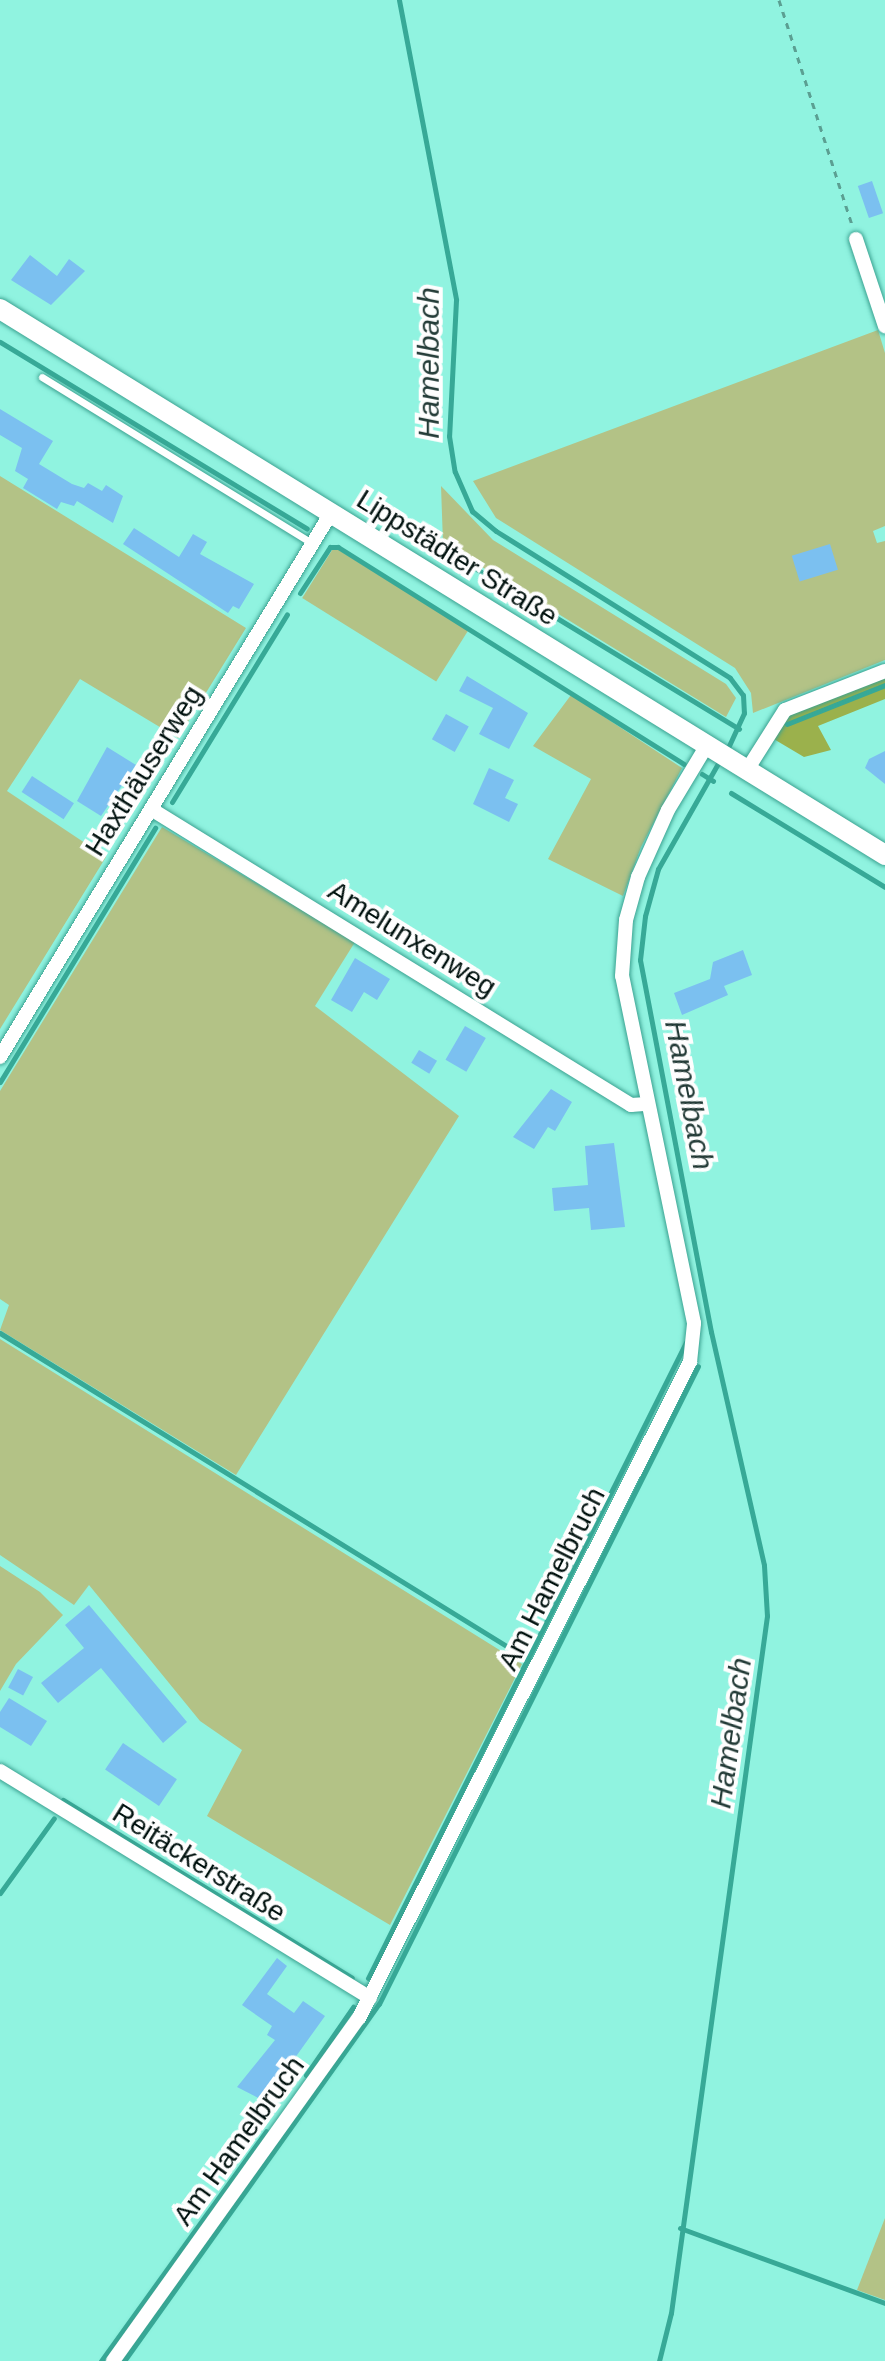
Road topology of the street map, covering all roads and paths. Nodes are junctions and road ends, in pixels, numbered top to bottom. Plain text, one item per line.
1 (779, 0) edge
2 (856, 239) joint
3 (0, 309) edge
4 (885, 326) edge
5 (42, 377) dead end
6 (331, 513) junction
7 (314, 544) junction
8 (885, 671) edge
9 (708, 746) junction
10 (741, 766) junction
11 (151, 809) junction
12 (885, 855) edge
13 (0, 1057) edge
14 (647, 1104) junction
15 (0, 1771) edge
16 (370, 1998) junction
17 (113, 2361) edge

1 - 2 path
2 - 4 street
3 - 6 street, Lippstädter Straße
5 - 7 lane
6 - 7 street, Haxthäuserweg
6 - 9 street, Lippstädter Straße
7 - 11 street, Haxthäuserweg
8 - 10 street
9 - 10 street, Lippstädter Straße
9 - 14 street, Am Hamelbruch
10 - 12 street, Lippstädter Straße
11 - 13 street, Haxthäuserweg
11 - 14 street, Amelunxenweg
14 - 16 street, Am Hamelbruch
15 - 16 street, Reitäckerstraße
16 - 17 street, Am Hamelbruch

